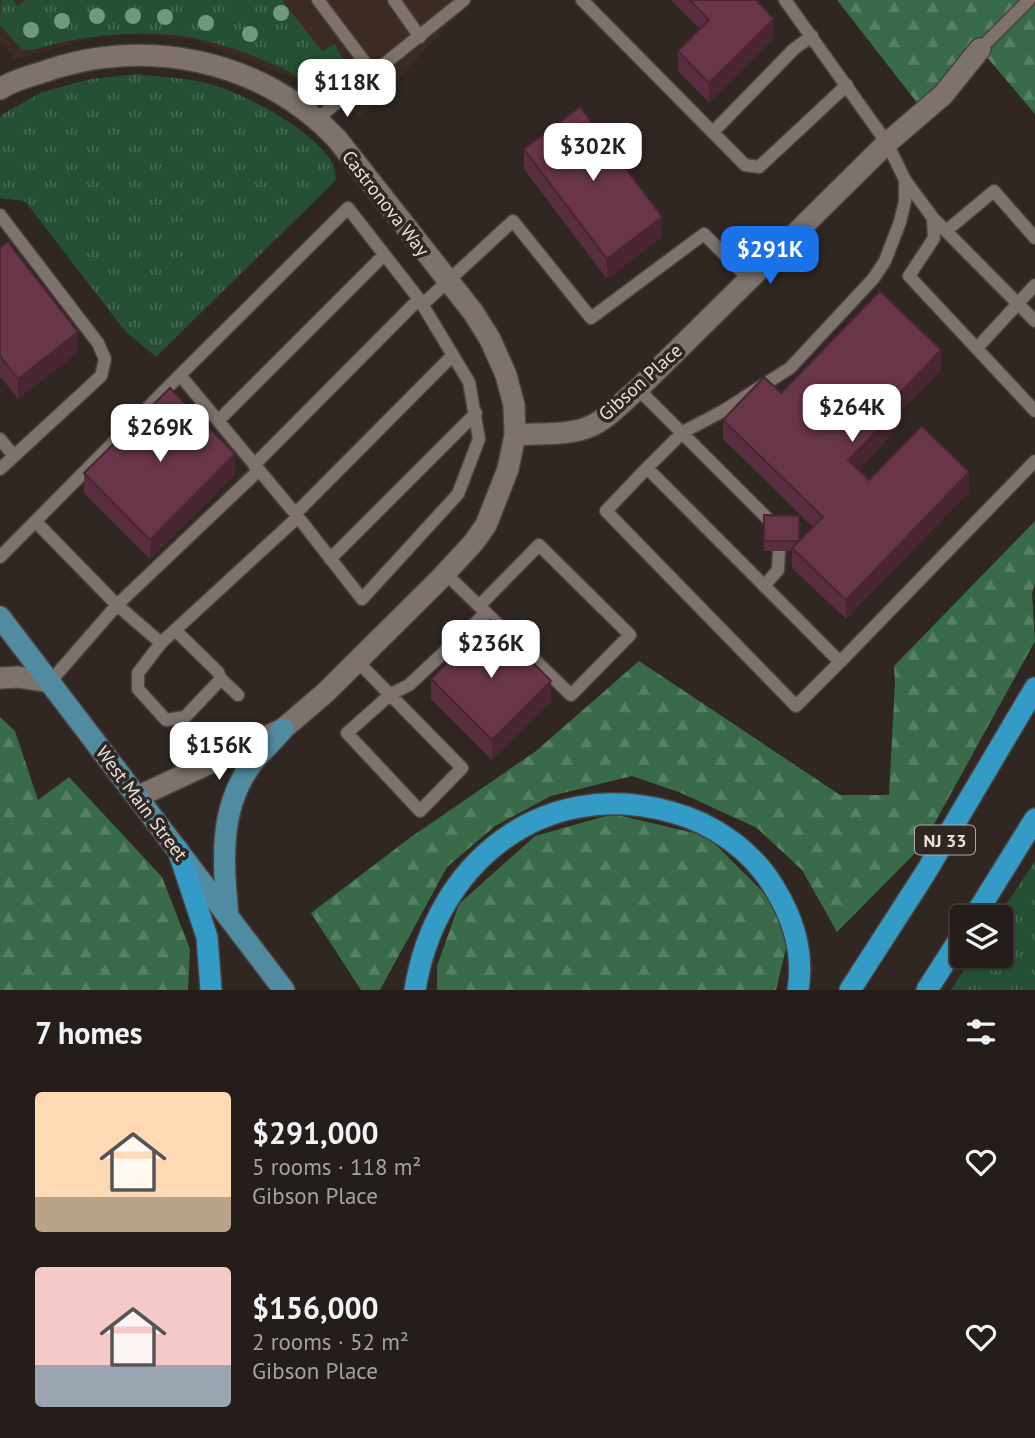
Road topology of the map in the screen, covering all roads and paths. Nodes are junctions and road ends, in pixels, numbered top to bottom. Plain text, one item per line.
1 (318, 0) edge
2 (394, 0) edge
3 (464, 0) edge
4 (582, 0) edge
5 (785, 0) edge
6 (1029, 0) edge
7 (812, 36) junction
8 (420, 37) junction
9 (980, 49) joint
10 (373, 73) junction
11 (2, 84) edge
12 (847, 85) junction
13 (318, 118) junction
14 (713, 132) junction
15 (887, 143) junction
16 (905, 180) junction
17 (0, 215) edge
18 (933, 218) junction
19 (946, 231) junction
20 (1035, 238) edge
21 (384, 255) junction
22 (748, 278) junction
23 (447, 282) junction
24 (1035, 285) edge
25 (421, 302) junction
26 (1018, 303) junction
27 (1035, 321) edge
28 (977, 348) junction
29 (453, 355) junction
30 (180, 374) junction
31 (638, 389) junction
32 (1035, 411) edge
33 (476, 413) junction
34 (218, 421) junction
35 (683, 432) junction
36 (515, 435) junction
37 (0, 439) edge
38 (14, 456) junction
39 (1035, 461) edge
40 (257, 468) junction
41 (647, 468) junction
42 (0, 469) edge
43 (296, 516) junction
44 (35, 522) junction
45 (775, 526) edge
46 (779, 551) edge
47 (0, 557) edge
48 (330, 559) junction
49 (445, 573) junction
50 (764, 586) junction
51 (117, 605) junction
52 (483, 609) junction
53 (0, 617) edge
54 (174, 630) junction
55 (161, 643) junction
56 (357, 661) junction
57 (840, 662) junction
58 (0, 678) edge
59 (221, 679) junction
60 (50, 682) junction
61 (1035, 688) edge
62 (391, 694) junction
63 (238, 695) dead end
64 (284, 729) junction
65 (138, 797) junction
66 (1035, 819) edge
67 (178, 850) junction
68 (981, 905) edge
69 (228, 916) junction
70 (950, 954) edge
71 (211, 990) edge
72 (284, 990) edge
73 (415, 990) edge
74 (798, 990) edge
75 (850, 990) edge
76 (928, 990) edge

1 - 10 lane
2 - 8 lane
3 - 8 lane
4 - 14 lane
5 - 7 lane
6 - 9 lane
7 - 12 lane
7 - 14 lane
8 - 10 lane
9 - 15 street, Gibson Place
10 - 13 lane
11 - 13 street, Castronova Way
12 - 14 lane
12 - 15 lane
13 - 23 street, Castronova Way
15 - 16 lane
15 - 22 street, Gibson Place
16 - 18 lane
16 - 35 lane
17 - 38 lane
18 - 19 lane
18 - 28 lane
19 - 20 lane
19 - 26 lane
21 - 25 lane
21 - 30 lane
21 - 34 lane
22 - 23 lane
22 - 31 street, Gibson Place
23 - 25 lane
23 - 36 street, Castronova Way
24 - 26 lane
25 - 29 lane
25 - 40 lane
26 - 27 lane
26 - 28 lane
28 - 32 lane
29 - 33 lane
29 - 43 lane
30 - 34 lane
30 - 44 lane
31 - 35 lane
31 - 36 street, Gibson Place
33 - 48 lane
33 - 48 lane
34 - 40 lane
35 - 41 lane
35 - 45 lane
36 - 49 street
37 - 38 lane
38 - 42 lane
39 - 57 lane
40 - 43 lane
40 - 51 lane
41 - 50 lane
41 - 57 lane
43 - 48 lane
43 - 54 lane
44 - 47 lane
44 - 51 lane
46 - 50 lane
49 - 52 lane
49 - 56 street
50 - 57 lane
51 - 55 lane
51 - 60 lane
52 - 52 lane
52 - 62 lane
53 - 60 main road, West Main Street
54 - 55 lane
54 - 59 lane
55 - 59 lane
56 - 62 lane
56 - 64 street
58 - 60 street
59 - 63 lane
60 - 65 main road, West Main Street
61 - 75 highway, NJ 33
62 - 62 lane
64 - 65 street
64 - 69 main road
65 - 67 main road, West Main Street
66 - 68 highway
67 - 69 main road, West Main Street
67 - 71 highway
69 - 72 main road, West Main Street
70 - 76 highway
73 - 74 highway

